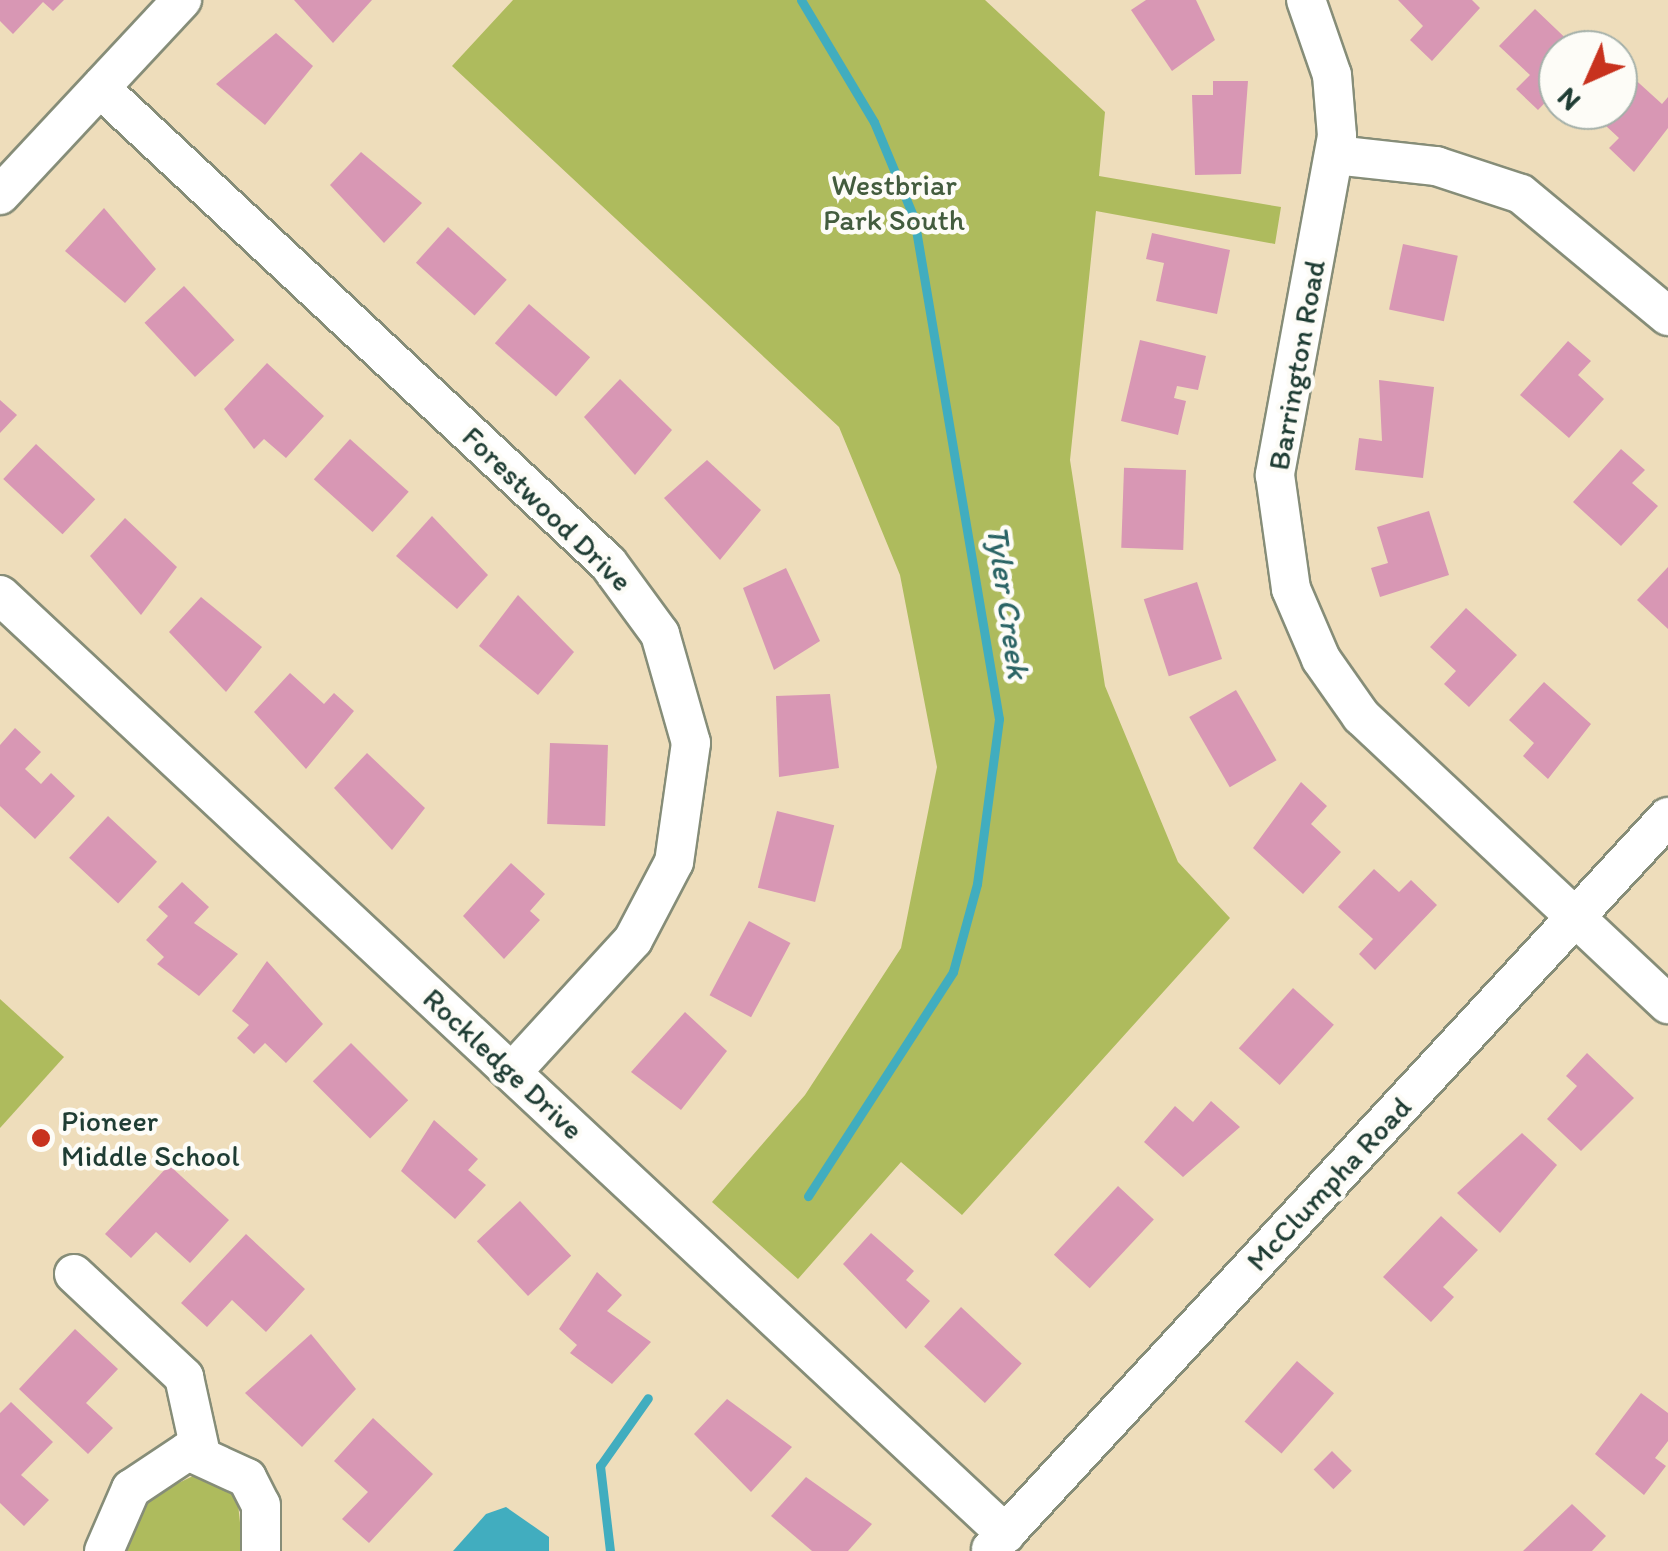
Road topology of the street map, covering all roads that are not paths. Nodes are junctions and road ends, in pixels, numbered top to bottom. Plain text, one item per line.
1 (182, 0) edge
2 (1306, 0) edge
3 (100, 88) junction
4 (1335, 155) junction
5 (0, 196) edge
6 (1668, 316) edge
7 (0, 596) edge
8 (1668, 816) edge
9 (1576, 918) junction
10 (1668, 1004) edge
11 (512, 1072) junction
12 (74, 1274) dead end
13 (202, 1454) junction
14 (998, 1542) edge
15 (104, 1551) edge
16 (260, 1551) edge

1 - 3 street
2 - 4 street, Barrington Road
3 - 5 street
3 - 11 street, Forestwood Drive
4 - 6 street
4 - 9 street, Barrington Road
7 - 11 street, Rockledge Drive
8 - 9 street, McClumpha Road
9 - 10 street, Barrington Road
9 - 14 street, McClumpha Road
11 - 14 street, Rockledge Drive
12 - 13 street
13 - 15 street
13 - 16 street

